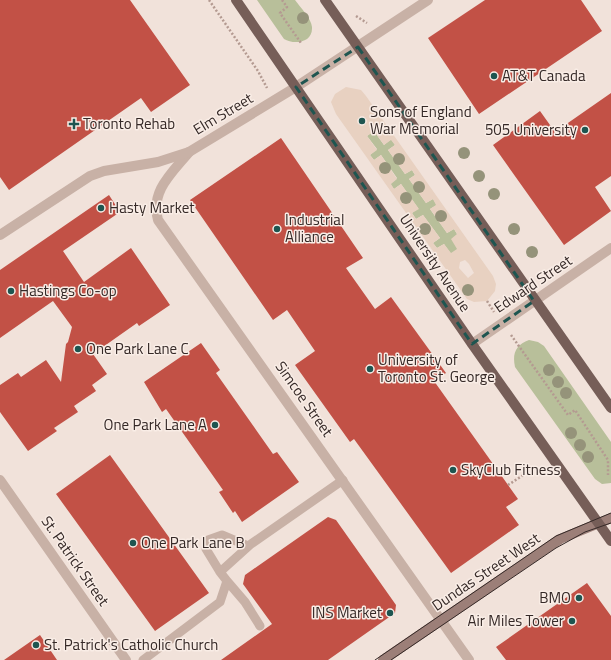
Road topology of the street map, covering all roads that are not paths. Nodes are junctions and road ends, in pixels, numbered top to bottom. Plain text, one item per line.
1 (236, 0) edge
2 (325, 0) edge
3 (428, 0) edge
4 (358, 47) junction
5 (296, 87) junction
6 (189, 152) junction
7 (0, 235) edge
8 (611, 248) edge
9 (534, 301) junction
10 (472, 344) junction
11 (611, 408) edge
12 (0, 480) edge
13 (343, 480) junction
14 (611, 518) edge
15 (599, 523) junction
16 (611, 541) edge
17 (248, 546) junction
18 (220, 572) junction
19 (227, 581) junction
20 (441, 620) junction
21 (260, 626) dead end
22 (126, 660) edge
23 (143, 660) edge
24 (383, 660) edge
25 (469, 660) edge

1 - 5 main road, University Avenue
2 - 4 main road
3 - 4 street, Elm Street
4 - 5 street, Elm Street
4 - 9 main road
5 - 6 street, Elm Street
5 - 10 main road, University Avenue
6 - 7 street, Elm Street
6 - 13 street, Simcoe Street
8 - 9 street, Edward Street
9 - 10 street, Edward Street
9 - 11 main road
10 - 15 main road, University Avenue
12 - 22 street, St. Patrick Street
13 - 17 lane
13 - 20 street, Simcoe Street
14 - 15 main road, Dundas Street West
15 - 16 main road, University Avenue
15 - 20 main road, Dundas Street West
17 - 18 lane
17 - 18 lane
18 - 19 lane
19 - 21 lane
19 - 23 lane
20 - 24 main road, Dundas Street West
20 - 25 street, Simcoe Street

